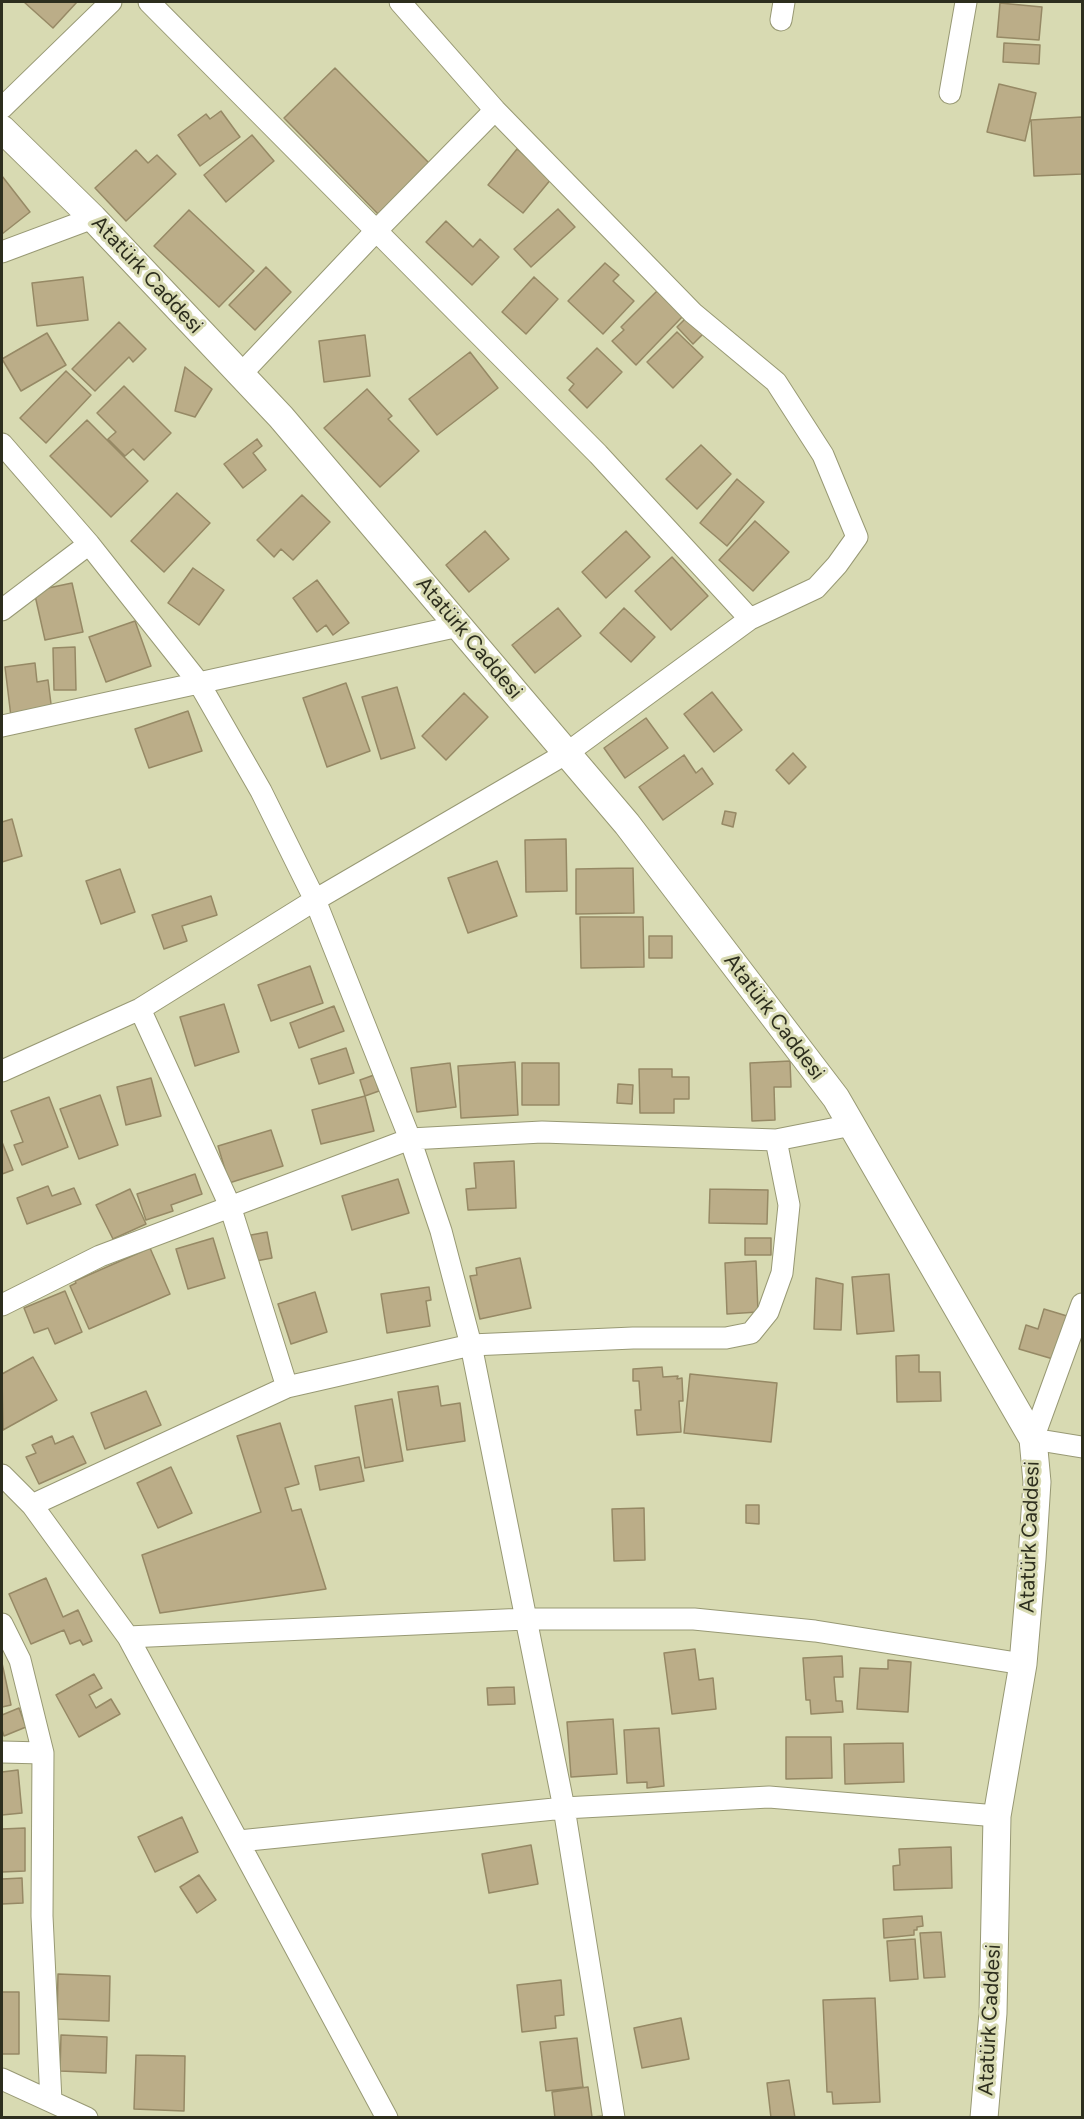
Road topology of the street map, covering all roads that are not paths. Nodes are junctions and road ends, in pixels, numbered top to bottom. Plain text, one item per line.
1 (111, 2) edge
2 (149, 2) edge
3 (400, 2) edge
4 (966, 2) edge
5 (950, 93) dead end
6 (2, 108) edge
7 (495, 110) junction
8 (2, 129) edge
9 (93, 218) junction
10 (375, 232) junction
11 (2, 252) edge
12 (241, 375) junction
13 (2, 444) edge
14 (89, 544) junction
15 (2, 610) edge
16 (750, 620) junction
17 (459, 626) junction
18 (199, 683) junction
19 (2, 726) edge
20 (567, 753) junction
21 (315, 900) junction
22 (140, 1009) junction
23 (2, 1069) edge
24 (852, 1125) junction
25 (410, 1139) junction
26 (776, 1140) junction
27 (230, 1206) junction
28 (1083, 1304) edge
29 (2, 1305) edge
30 (471, 1345) junction
31 (287, 1387) junction
32 (1032, 1439) junction
33 (1083, 1447) edge
34 (2, 1475) edge
35 (32, 1506) junction
36 (526, 1619) junction
37 (2, 1624) edge
38 (128, 1637) junction
39 (1023, 1664) junction
40 (2, 1752) edge
41 (43, 1753) junction
42 (564, 1808) junction
43 (998, 1816) junction
44 (239, 1841) junction
45 (2, 2079) edge
46 (51, 2101) junction
47 (80, 2116) edge
48 (982, 2117) edge
49 (387, 2118) edge
50 (614, 2118) edge

1 - 6 street
2 - 10 street
3 - 7 street
4 - 5 street
7 - 10 street
7 - 16 street
8 - 9 street, Atatürk Caddesi
9 - 11 street
9 - 12 street, Atatürk Caddesi
10 - 12 street
10 - 16 street
12 - 17 street, Atatürk Caddesi
13 - 14 street
14 - 15 street
14 - 18 street
16 - 20 street
17 - 18 street
17 - 20 street, Atatürk Caddesi
18 - 19 street
18 - 21 street
20 - 21 street
20 - 24 street, Atatürk Caddesi
21 - 22 street
21 - 25 street
22 - 23 street
22 - 27 street
24 - 26 street
24 - 32 street, Atatürk Caddesi
25 - 26 street
25 - 27 street
25 - 30 street
26 - 30 street
27 - 29 street
27 - 31 street
28 - 32 street
30 - 31 street
30 - 36 street
31 - 35 street
32 - 33 street
32 - 39 street, Atatürk Caddesi
34 - 35 street
35 - 38 street
36 - 38 street
36 - 39 street
36 - 42 street
37 - 41 street
38 - 44 street
39 - 43 street, Atatürk Caddesi
40 - 41 street
41 - 46 street
42 - 43 street
42 - 44 street
42 - 50 street
43 - 48 street, Atatürk Caddesi
44 - 49 street
45 - 46 street
46 - 47 street

